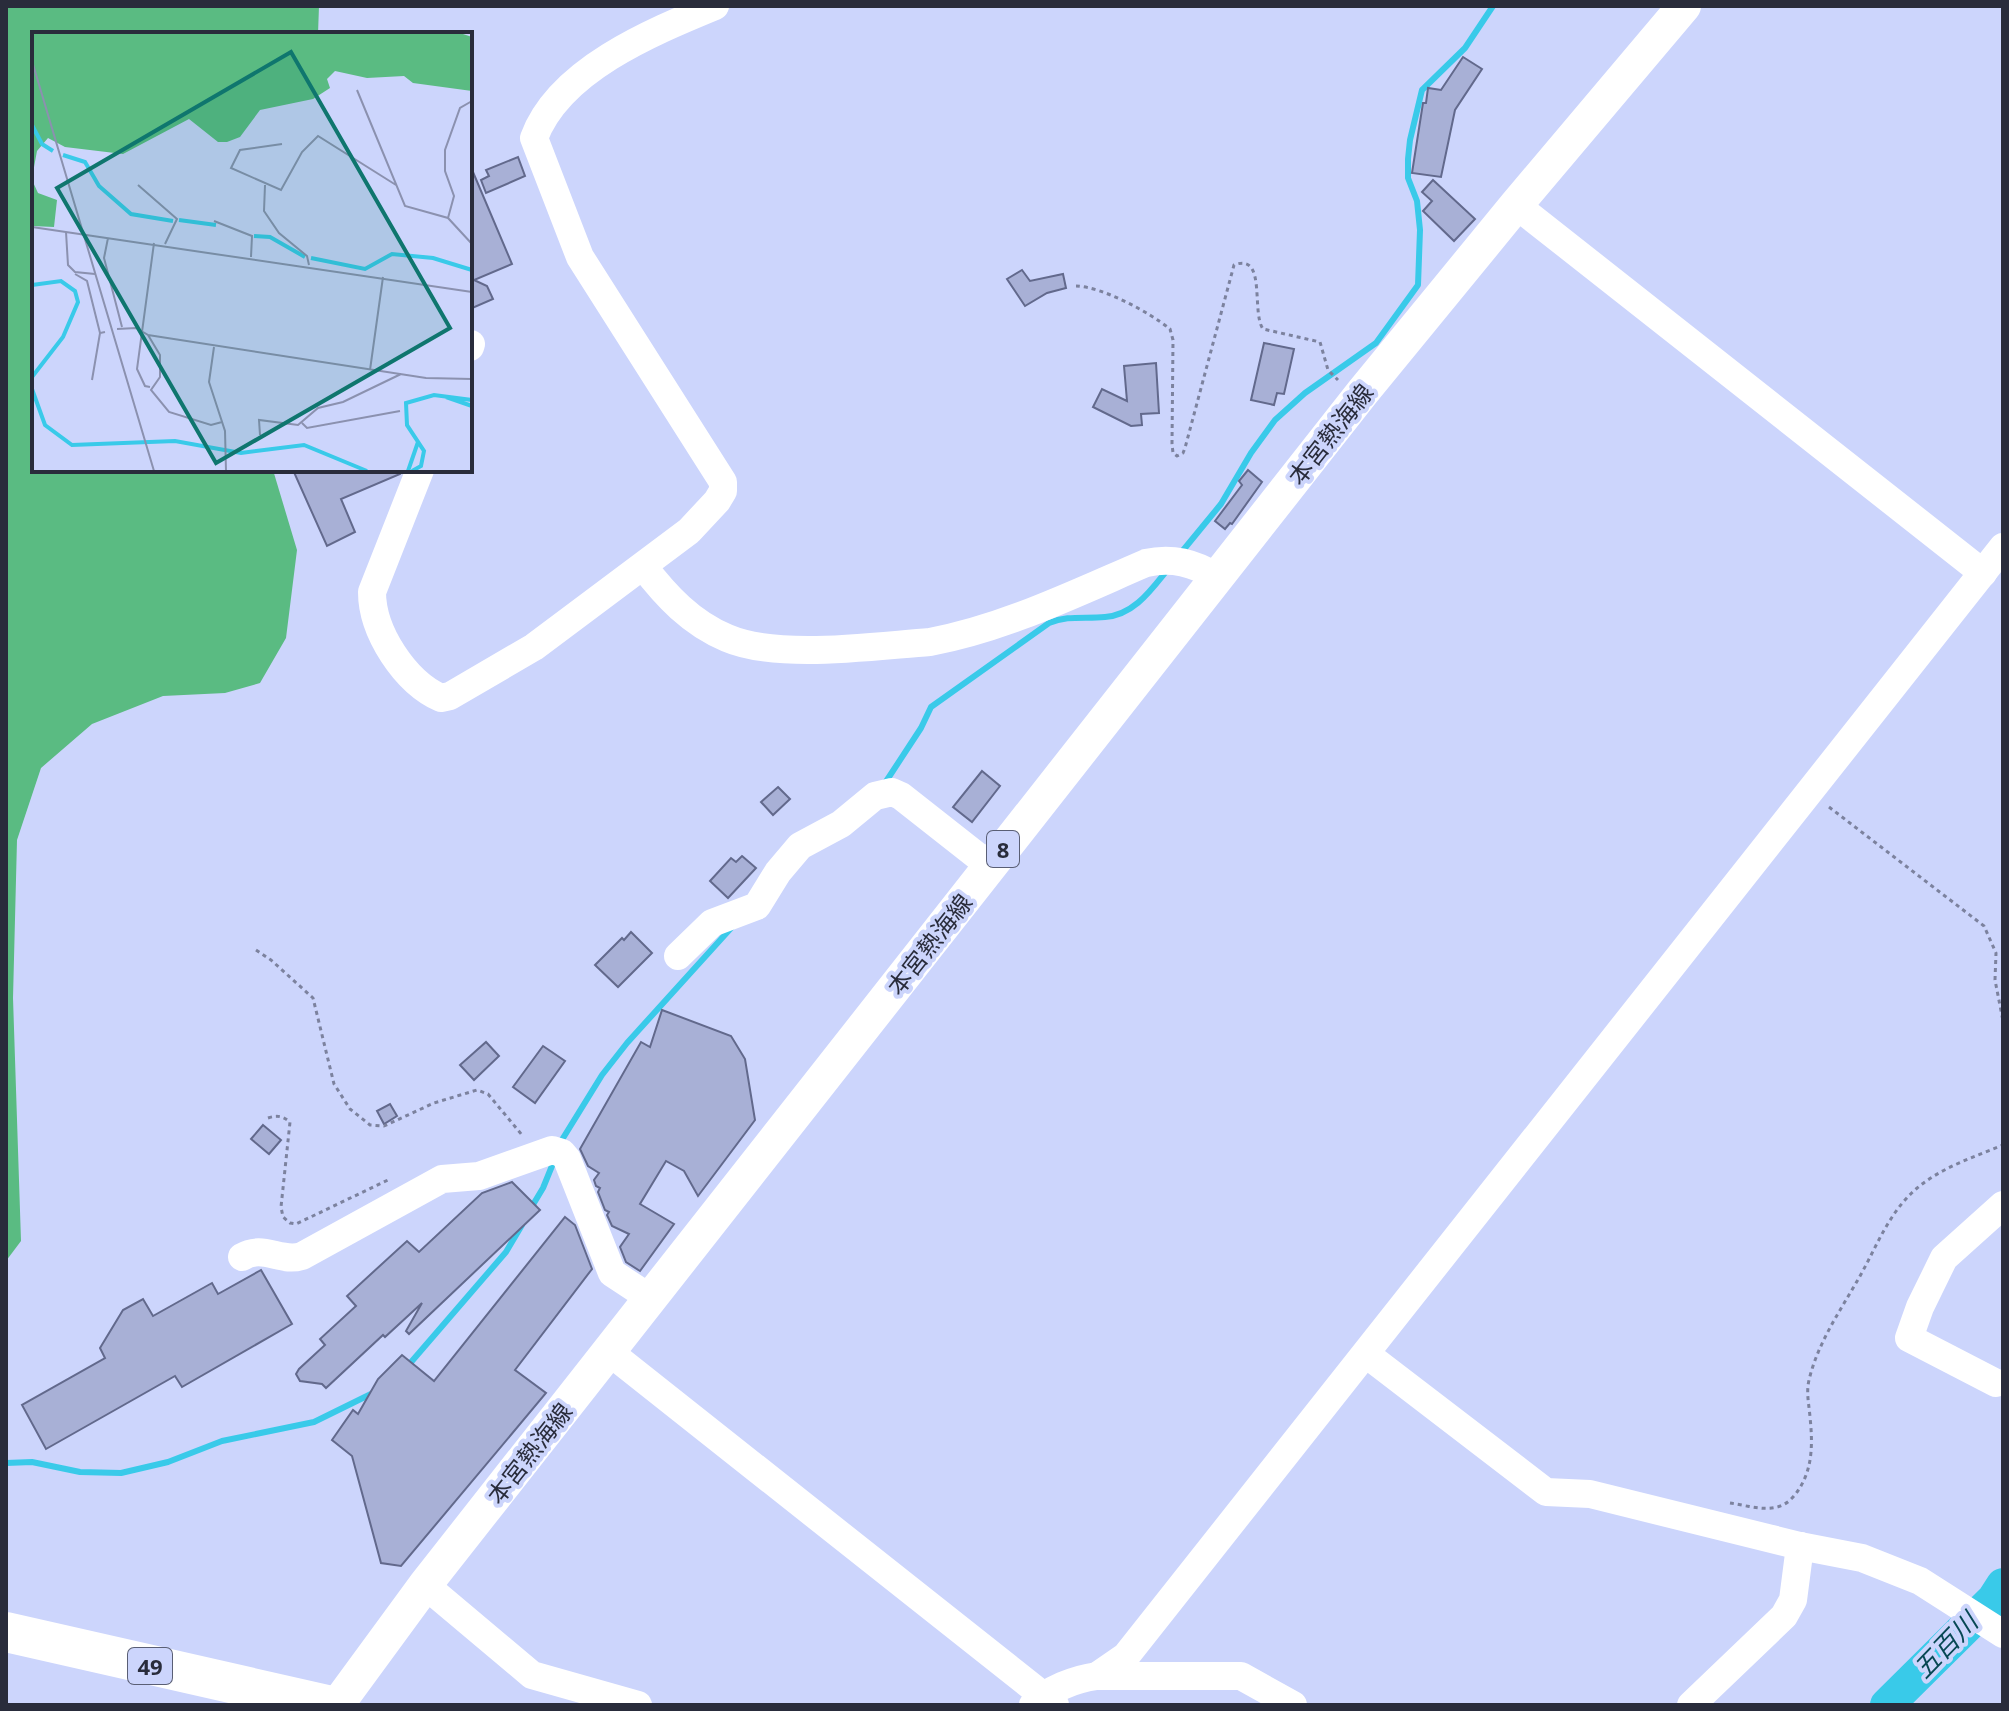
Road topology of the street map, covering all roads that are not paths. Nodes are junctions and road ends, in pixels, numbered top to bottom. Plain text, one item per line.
1 (715, 6) edge
2 (1684, 6) edge
3 (1516, 205) junction
4 (419, 472) edge
5 (2003, 547) edge
6 (643, 566) junction
7 (1983, 573) junction
8 (1217, 577) junction
9 (990, 866) junction
10 (678, 956) dead end
11 (2003, 1205) edge
12 (242, 1257) dead end
13 (650, 1298) junction
14 (608, 1351) junction
15 (1366, 1354) junction
16 (1996, 1383) dead end
17 (1800, 1546) junction
18 (425, 1585) junction
19 (6, 1632) edge
20 (2003, 1634) edge
21 (1097, 1676) junction
22 (311, 1701) edge
23 (1044, 1702) edge
24 (337, 1705) edge
25 (638, 1705) edge
26 (1293, 1705) edge
27 (1691, 1705) edge

1 - 6 street
2 - 3 main road, 本宮熱海線 / 8
3 - 7 street
3 - 8 main road, 本宮熱海線 / 8
4 - 6 street
5 - 7 street
6 - 8 street
7 - 15 street
8 - 9 main road, 本宮熱海線 / 8
9 - 10 street
9 - 13 main road, 本宮熱海線 / 8
11 - 16 street
12 - 13 street
13 - 14 main road, 本宮熱海線 / 8
14 - 18 main road, 本宮熱海線 / 8
14 - 23 street
15 - 17 street
15 - 21 street
17 - 20 street
17 - 27 street
18 - 24 main road, 本宮熱海線 / 8
18 - 25 street
19 - 22 highway, 49
21 - 23 street
21 - 26 street

